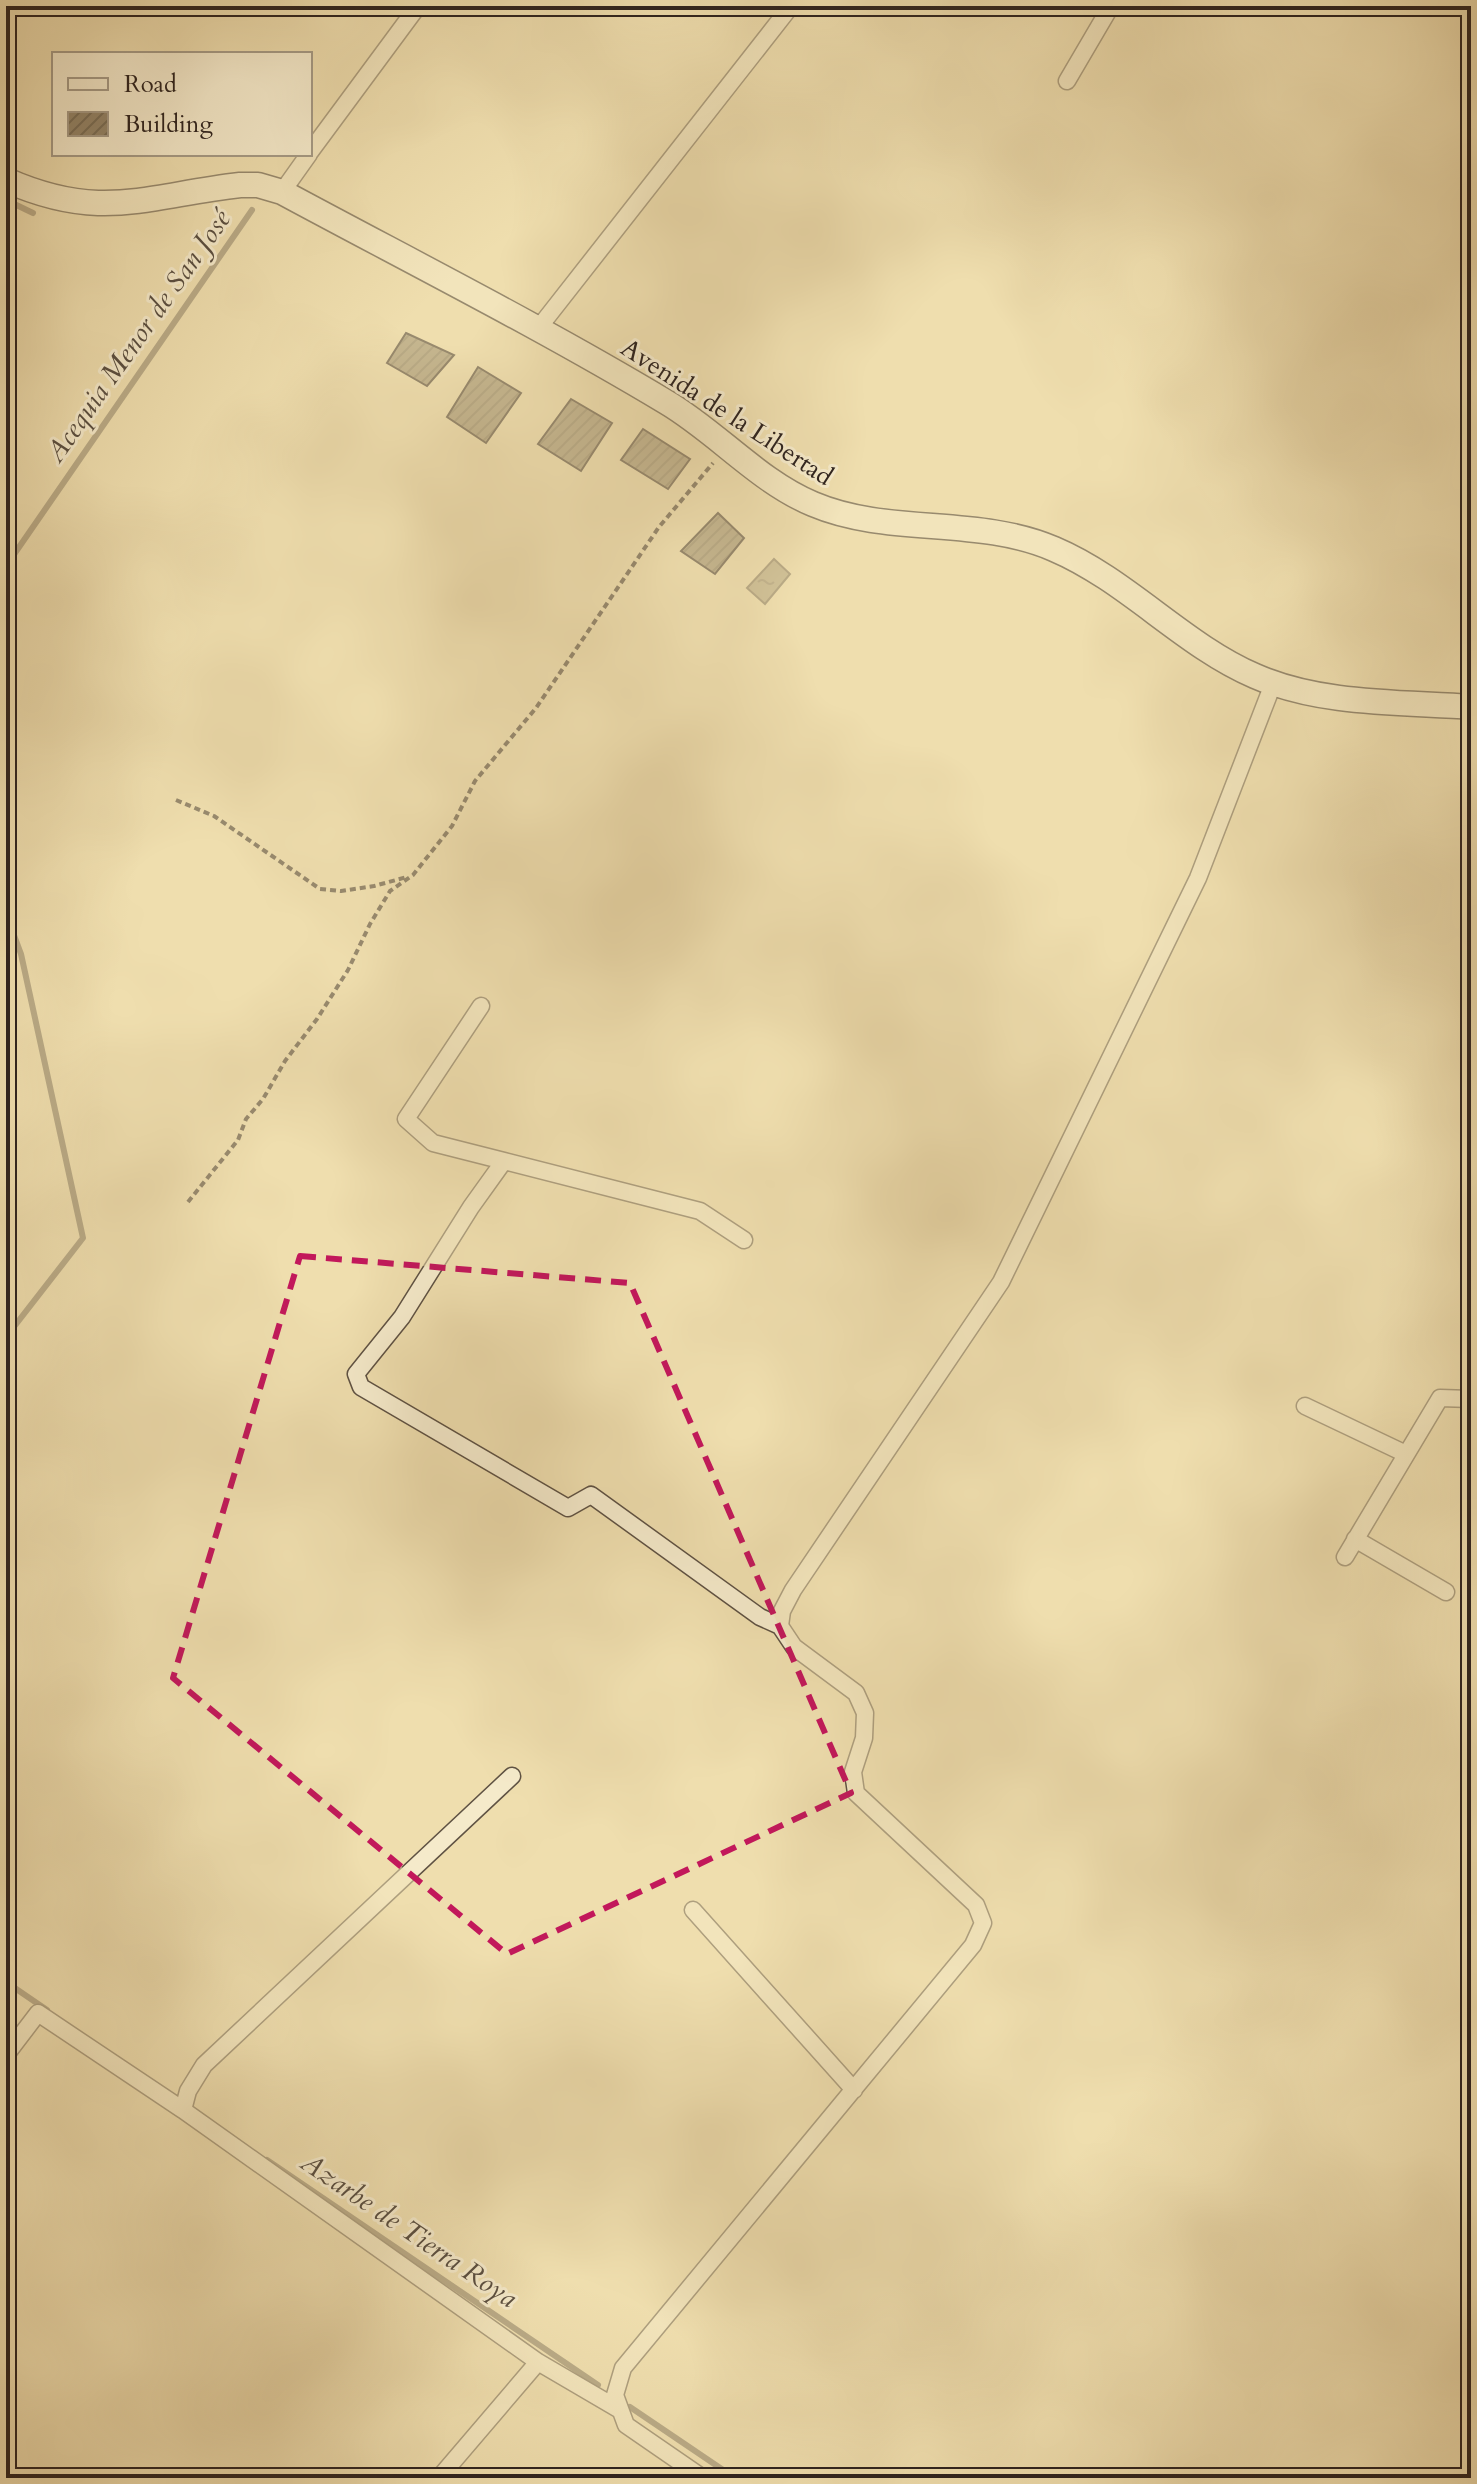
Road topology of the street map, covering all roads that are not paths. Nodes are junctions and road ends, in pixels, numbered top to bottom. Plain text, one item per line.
1 (418, 6) edge
2 (791, 6) edge
3 (1111, 6) edge
4 (1067, 81) dead end
5 (312, 149) edge
6 (307, 156) edge
7 (6, 180) edge
8 (282, 192) junction
9 (537, 330) junction
10 (1273, 684) junction
11 (1471, 707) edge
12 (481, 1006) dead end
13 (504, 1161) junction
14 (744, 1240) dead end
15 (1471, 1399) edge
16 (1305, 1406) dead end
17 (1406, 1454) junction
18 (1355, 1539) junction
19 (1345, 1557) dead end
20 (1446, 1592) dead end
21 (780, 1626) junction
22 (512, 1776) dead end
23 (693, 1910) dead end
24 (6, 2055) edge
25 (854, 2090) junction
26 (183, 2110) junction
27 (538, 2362) junction
28 (620, 2410) junction
29 (439, 2478) edge
30 (703, 2478) edge

1 - 5 street
2 - 9 street
3 - 4 street
6 - 8 street
7 - 8 main road, Avenida de la Libertad
8 - 9 main road, Avenida de la Libertad
9 - 10 main road, Avenida de la Libertad
10 - 11 main road, Avenida de la Libertad
10 - 21 street
12 - 13 street
13 - 14 street
13 - 21 street
15 - 17 street
16 - 17 street
17 - 18 street
18 - 19 street
18 - 20 street
21 - 25 street
22 - 26 street
23 - 25 street
24 - 26 street
25 - 28 street
26 - 27 street
27 - 28 street
27 - 29 street
28 - 30 street

